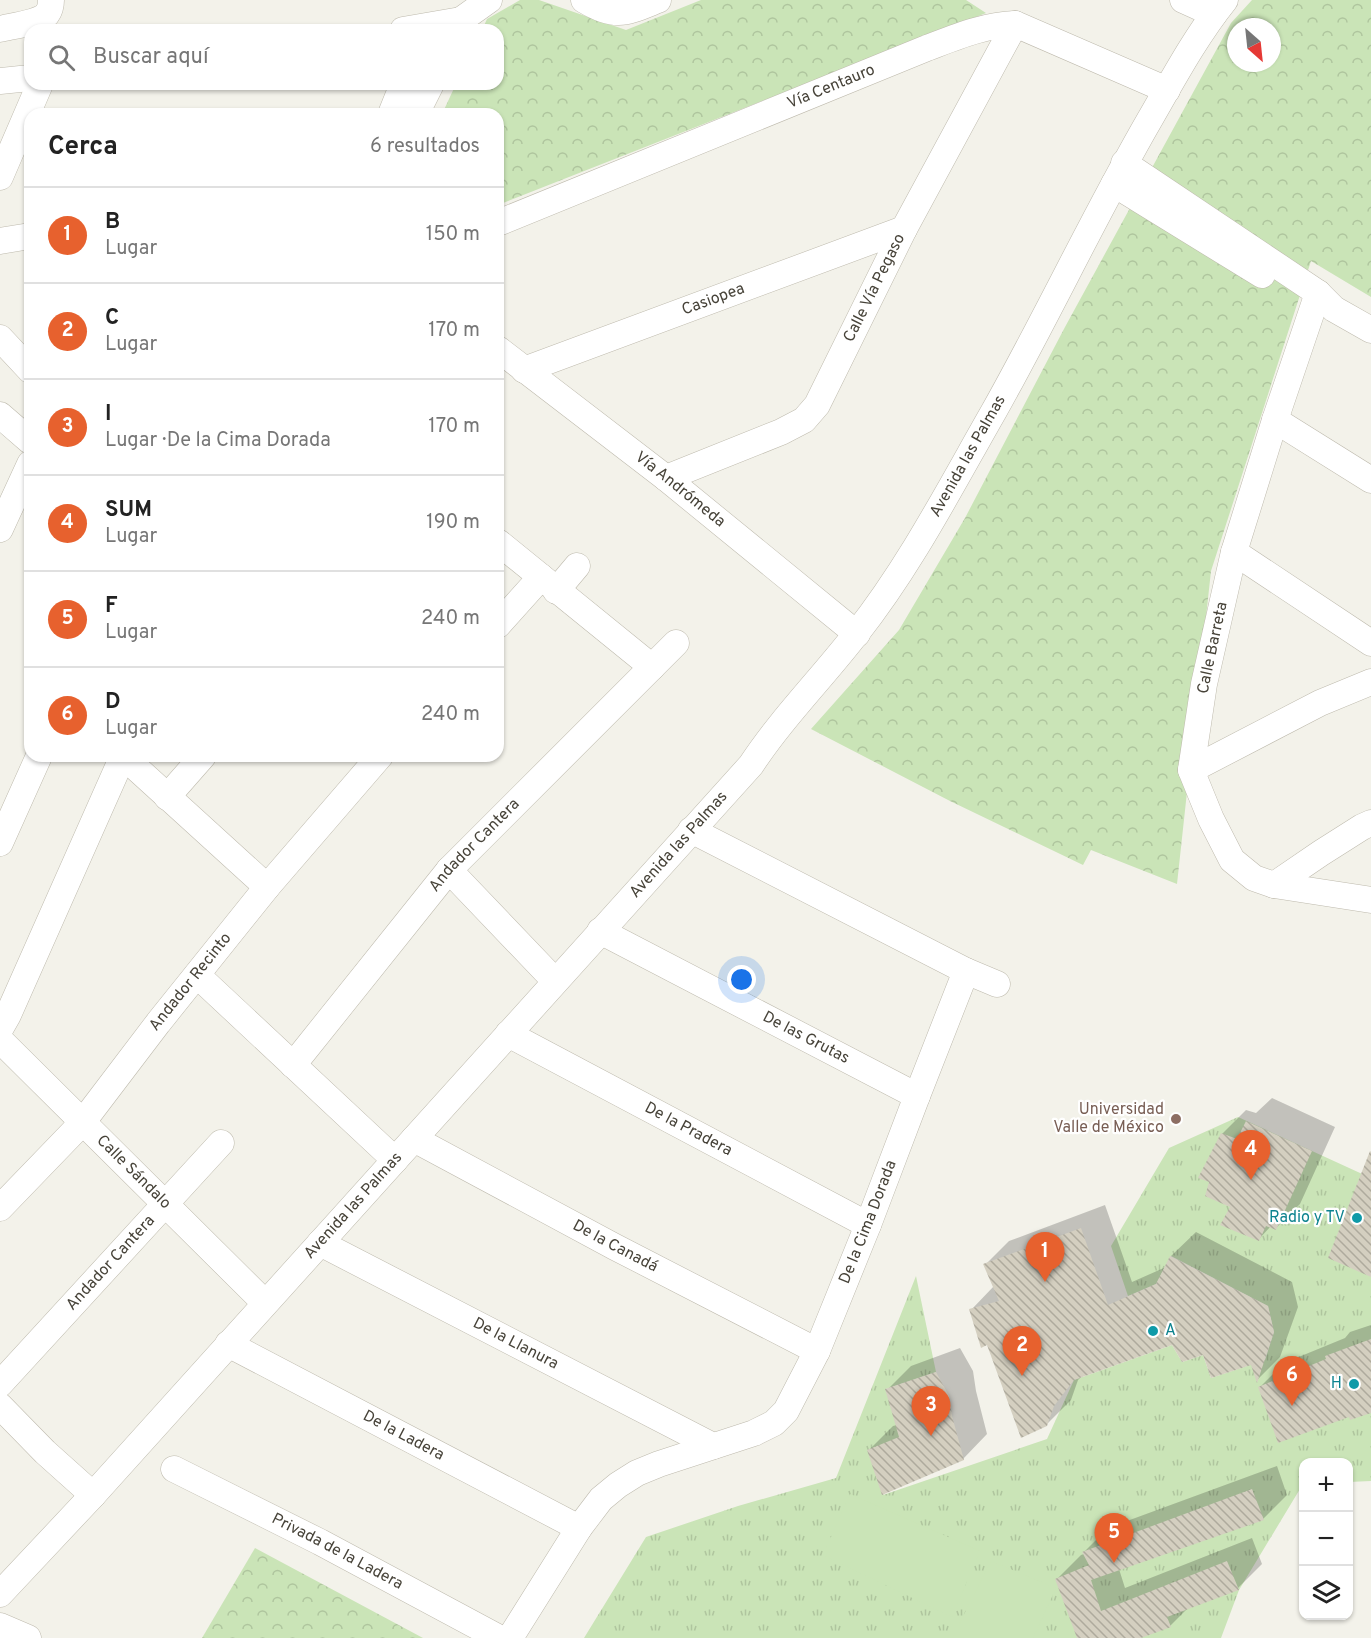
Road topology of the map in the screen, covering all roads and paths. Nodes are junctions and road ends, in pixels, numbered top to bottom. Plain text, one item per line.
1 (51, 0) edge
2 (489, 0) edge
3 (584, 0) edge
4 (658, 0) edge
5 (1183, 0) edge
6 (1219, 7) edge
7 (460, 24) edge
8 (1016, 24) junction
9 (0, 28) edge
10 (24, 79) edge
11 (0, 81) edge
12 (37, 90) edge
13 (401, 90) edge
14 (428, 90) edge
15 (1167, 90) junction
16 (30, 108) edge
17 (393, 108) edge
18 (419, 108) edge
19 (24, 121) edge
20 (1119, 174) junction
21 (0, 177) edge
22 (504, 221) edge
23 (904, 229) junction
24 (24, 237) edge
25 (0, 241) edge
26 (1322, 303) junction
27 (1371, 330) edge
28 (0, 338) edge
29 (504, 354) edge
30 (24, 364) edge
31 (524, 370) junction
32 (0, 415) edge
33 (1275, 420) junction
34 (24, 436) edge
35 (24, 477) edge
36 (666, 478) junction
37 (1371, 480) edge
38 (0, 529) edge
39 (504, 547) edge
40 (1234, 552) junction
41 (577, 566) dead end
42 (549, 584) junction
43 (504, 620) edge
44 (857, 634) junction
45 (676, 644) dead end
46 (1371, 644) edge
47 (652, 668) junction
48 (1371, 682) edge
49 (36, 762) edge
50 (120, 762) edge
51 (129, 762) edge
52 (197, 762) edge
53 (369, 762) edge
54 (1191, 770) junction
55 (167, 797) junction
56 (1371, 823) edge
57 (691, 830) junction
58 (0, 843) edge
59 (449, 870) junction
60 (1274, 885) junction
61 (267, 887) junction
62 (1371, 900) edge
63 (600, 931) junction
64 (966, 971) junction
65 (196, 975) junction
66 (555, 981) junction
67 (997, 984) dead end
68 (0, 1029) edge
69 (508, 1034) junction
70 (0, 1040) edge
71 (293, 1065) junction
72 (917, 1095) junction
73 (82, 1122) junction
74 (414, 1139) junction
75 (221, 1143) dead end
76 (395, 1160) junction
77 (165, 1205) junction
78 (0, 1208) edge
79 (868, 1225) junction
80 (320, 1243) junction
81 (265, 1303) junction
82 (228, 1344) junction
83 (817, 1351) junction
84 (0, 1384) edge
85 (0, 1406) edge
86 (712, 1446) junction
87 (174, 1469) dead end
88 (93, 1495) junction
89 (579, 1528) junction
90 (0, 1594) edge
91 (0, 1626) edge
92 (28, 1638) edge
93 (499, 1638) edge
94 (510, 1638) edge

1 - 9 street
2 - 7 street
3 - 4 street
5 - 6 street
6 - 15 street, Avenida las Palmas
8 - 15 street
8 - 22 street, Vía Centauro
8 - 23 street, Calle Vía Pegaso
10 - 11 street
12 - 16 street
13 - 17 street
14 - 18 street
15 - 20 street, Avenida las Palmas
19 - 21 street
20 - 26 street
20 - 44 street, Avenida las Palmas
23 - 31 street, Casiopea
23 - 36 street, Calle Vía Pegaso
24 - 25 street
26 - 27 street
26 - 33 street, Calle Barreta
28 - 30 street
29 - 31 street, Vía Andrómeda
31 - 36 street, Vía Andrómeda
32 - 34 street
33 - 37 street
33 - 40 street, Calle Barreta
35 - 38 street
36 - 44 street, Vía Andrómeda
39 - 42 street
40 - 46 street
40 - 54 street, Calle Barreta
41 - 42 street
42 - 43 street
42 - 47 street
44 - 57 street, Avenida las Palmas
45 - 47 street, Andador Cantera
47 - 59 street, Andador Cantera
48 - 54 street
49 - 58 street
50 - 68 street
51 - 55 street
52 - 55 street
53 - 61 street, Andador Recinto
54 - 60 street
55 - 61 street
56 - 60 street
57 - 63 street, Avenida las Palmas
57 - 64 street
59 - 66 street
59 - 71 street, Andador Cantera
60 - 62 street
61 - 65 street, Andador Recinto
63 - 66 street, Avenida las Palmas
63 - 72 street, De las Grutas
64 - 67 street
64 - 72 street, De la Cima Dorada
65 - 71 street
65 - 73 street, Andador Recinto
66 - 69 street, Avenida las Palmas
69 - 74 street, Avenida las Palmas
69 - 79 street, De la Pradera
70 - 73 street, Calle Sándalo
71 - 76 street
72 - 79 street, De la Cima Dorada
73 - 77 street, Calle Sándalo
73 - 78 street, Andador Recinto
74 - 76 street, Avenida las Palmas
74 - 83 street, De la Canadá
75 - 77 street, Andador Cantera
76 - 80 street, Avenida las Palmas
77 - 81 street, Calle Sándalo
77 - 84 street, Andador Cantera
79 - 83 street, De la Cima Dorada
80 - 81 street, Avenida las Palmas
80 - 86 street, De la Llanura
81 - 82 street, Avenida las Palmas
82 - 88 street, Avenida las Palmas
82 - 89 street, De la Ladera
83 - 86 street, De la Cima Dorada
85 - 88 street
86 - 89 street, De la Cima Dorada
87 - 93 street, Privada de la Ladera
88 - 90 street, Avenida las Palmas
89 - 94 street, De la Cima Dorada
91 - 92 street

